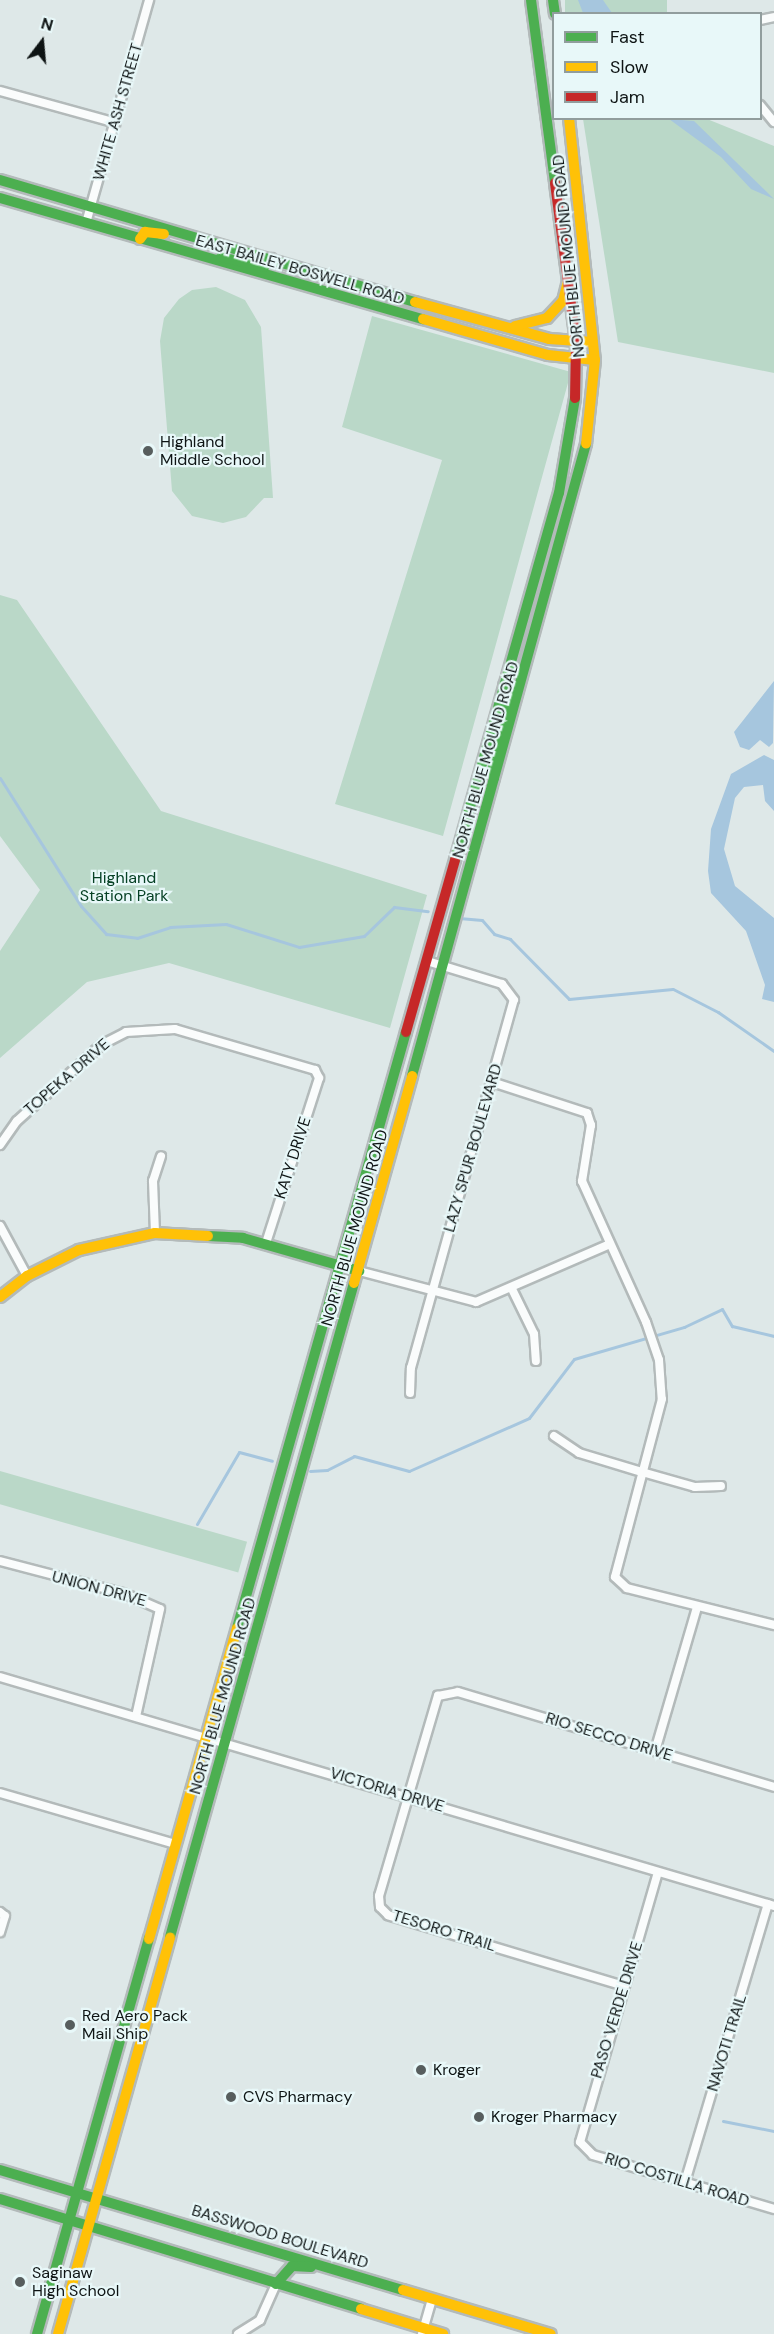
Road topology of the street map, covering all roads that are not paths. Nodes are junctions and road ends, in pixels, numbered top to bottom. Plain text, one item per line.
1 (149, 0) edge
2 (531, 0) edge
3 (0, 91) edge
4 (762, 107) edge
5 (569, 120) edge
6 (774, 122) edge
7 (116, 123) junction
8 (0, 180) edge
9 (0, 198) edge
10 (91, 206) junction
11 (86, 223) junction
12 (140, 239) junction
13 (202, 239) junction
14 (200, 257) junction
15 (271, 259) junction
16 (571, 272) junction
17 (491, 324) junction
18 (576, 342) junction
19 (593, 342) junction
20 (577, 358) junction
21 (595, 360) junction
22 (504, 685) junction
23 (494, 787) junction
24 (427, 961) junction
25 (444, 965) junction
26 (319, 1073) joint
27 (492, 1082) junction
28 (0, 1145) edge
29 (161, 1156) dead end
30 (0, 1226) edge
31 (155, 1233) junction
32 (266, 1243) junction
33 (610, 1244) junction
34 (339, 1265) junction
35 (359, 1271) junction
36 (27, 1276) junction
37 (512, 1289) junction
38 (432, 1293) junction
39 (0, 1297) edge
40 (536, 1361) dead end
41 (411, 1393) dead end
42 (554, 1437) dead end
43 (642, 1472) junction
44 (721, 1486) dead end
45 (0, 1561) edge
46 (698, 1607) junction
47 (774, 1625) edge
48 (0, 1677) edge
49 (444, 1692) joint
50 (136, 1716) junction
51 (206, 1736) junction
52 (227, 1742) junction
53 (655, 1751) junction
54 (774, 1787) edge
55 (0, 1793) edge
56 (408, 1796) junction
57 (176, 1844) junction
58 (658, 1872) junction
59 (771, 1905) edge
60 (2, 1914) edge
61 (0, 1932) edge
62 (624, 1986) junction
63 (582, 2148) joint
64 (0, 2170) edge
65 (685, 2182) junction
66 (78, 2192) junction
67 (95, 2198) junction
68 (0, 2199) edge
69 (774, 2209) edge
70 (70, 2220) junction
71 (88, 2226) junction
72 (329, 2267) junction
73 (276, 2284) junction
74 (432, 2298) junction
75 (423, 2331) edge
76 (37, 2334) edge
77 (58, 2334) edge
78 (238, 2334) edge
79 (443, 2334) edge
80 (550, 2334) edge

1 - 7 street, WHITE ASH STREET
2 - 16 main road, NORTH BLUE MOUND ROAD
3 - 7 street
4 - 6 street
5 - 19 main road, NORTH BLUE MOUND ROAD
7 - 10 street, WHITE ASH STREET
8 - 10 main road, EAST BAILEY BOSWELL ROAD
9 - 11 main road, EAST BAILEY BOSWELL ROAD
10 - 11 street, WHITE ASH STREET
10 - 13 main road, EAST BAILEY BOSWELL ROAD
11 - 12 main road, EAST BAILEY BOSWELL ROAD
12 - 13 main road
12 - 14 main road, EAST BAILEY BOSWELL ROAD
13 - 15 main road, EAST BAILEY BOSWELL ROAD
14 - 15 main road
14 - 20 main road, EAST BAILEY BOSWELL ROAD
15 - 17 main road, EAST BAILEY BOSWELL ROAD
16 - 17 main road, NORTH BLUE MOUND ROAD
16 - 18 main road, NORTH BLUE MOUND ROAD
17 - 18 main road, EAST BAILEY BOSWELL ROAD
18 - 19 main road, EAST BAILEY BOSWELL ROAD
18 - 20 main road, NORTH BLUE MOUND ROAD
19 - 21 main road, NORTH BLUE MOUND ROAD
20 - 21 main road, EAST BAILEY BOSWELL ROAD
20 - 22 main road, NORTH BLUE MOUND ROAD
21 - 23 main road, NORTH BLUE MOUND ROAD
22 - 23 main road
22 - 24 main road, NORTH BLUE MOUND ROAD
23 - 25 main road, NORTH BLUE MOUND ROAD
24 - 25 street, LAZY SPUR BOULEVARD
24 - 34 main road, NORTH BLUE MOUND ROAD
25 - 27 street, LAZY SPUR BOULEVARD
25 - 35 main road, NORTH BLUE MOUND ROAD
26 - 28 street, TOPEKA DRIVE
26 - 32 street, KATY DRIVE
27 - 33 street
27 - 38 street, LAZY SPUR BOULEVARD
29 - 31 street
30 - 36 street
31 - 32 main road
31 - 36 main road
32 - 34 main road
33 - 37 street
33 - 43 street
34 - 35 main road
34 - 51 main road, NORTH BLUE MOUND ROAD
35 - 38 street
35 - 52 main road, NORTH BLUE MOUND ROAD
36 - 39 main road
37 - 38 street
37 - 40 street
38 - 41 street, LAZY SPUR BOULEVARD
42 - 43 street
43 - 44 street
43 - 46 street
45 - 50 street, UNION DRIVE
46 - 47 street
46 - 53 street
48 - 50 street, VICTORIA DRIVE
49 - 53 street, RIO SECCO DRIVE
49 - 56 street, TESORO TRAIL
50 - 51 street, VICTORIA DRIVE
51 - 52 street, VICTORIA DRIVE
51 - 57 main road, NORTH BLUE MOUND ROAD
52 - 56 street, VICTORIA DRIVE
52 - 67 main road, NORTH BLUE MOUND ROAD
53 - 54 street, RIO SECCO DRIVE
55 - 57 street
56 - 58 street, VICTORIA DRIVE
56 - 62 street, TESORO TRAIL
57 - 66 main road, NORTH BLUE MOUND ROAD
58 - 59 street, VICTORIA DRIVE
58 - 62 street, PASO VERDE DRIVE
59 - 65 street, NAVOTI TRAIL
60 - 61 street
62 - 63 street, PASO VERDE DRIVE
63 - 65 street, RIO COSTILLA ROAD
64 - 66 main road, BASSWOOD BOULEVARD
65 - 69 street, RIO COSTILLA ROAD
66 - 67 main road, BASSWOOD BOULEVARD
66 - 70 main road, NORTH BLUE MOUND ROAD
67 - 71 main road, NORTH BLUE MOUND ROAD
67 - 72 main road, BASSWOOD BOULEVARD
68 - 70 main road
70 - 71 main road
70 - 76 main road, NORTH BLUE MOUND ROAD
71 - 73 main road
71 - 77 main road, NORTH BLUE MOUND ROAD
72 - 73 main road
72 - 74 main road, BASSWOOD BOULEVARD
73 - 75 main road
73 - 78 street
74 - 75 street
74 - 80 main road, BASSWOOD BOULEVARD
75 - 79 main road

